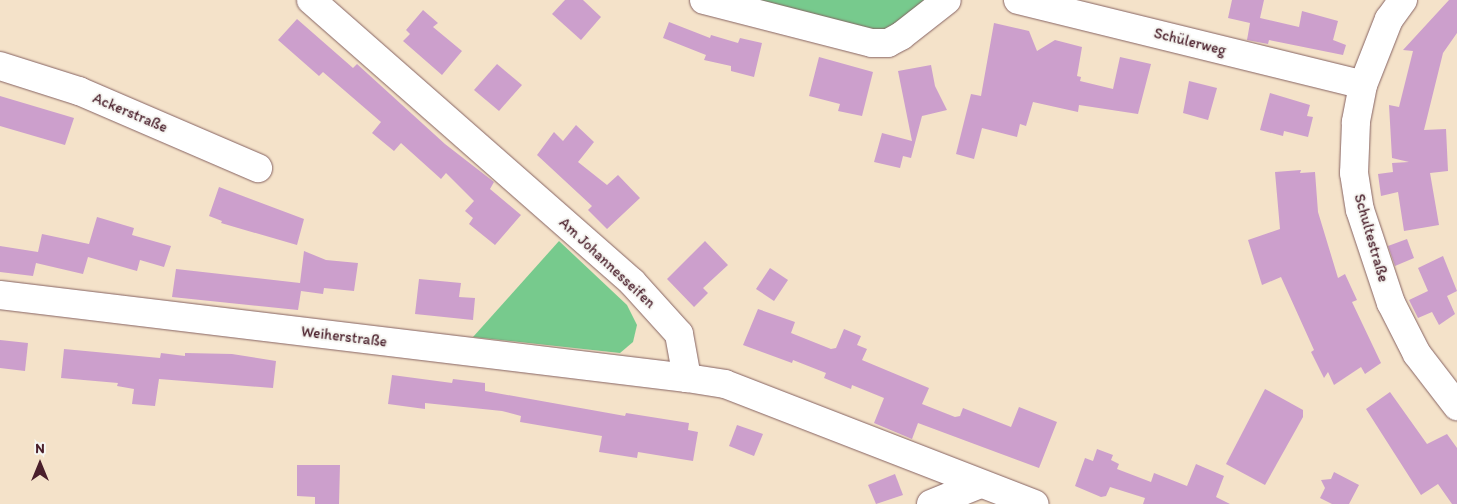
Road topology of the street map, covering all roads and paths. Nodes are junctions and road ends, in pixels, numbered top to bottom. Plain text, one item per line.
1 (311, 0) edge
2 (704, 0) edge
3 (947, 0) edge
4 (1018, 0) edge
5 (1403, 0) edge
6 (0, 66) edge
7 (1362, 85) junction
8 (258, 168) dead end
9 (0, 295) edge
10 (687, 378) junction
11 (1457, 406) edge
12 (980, 484) junction
13 (931, 504) edge
14 (1036, 504) edge

1 - 10 street, Am Johannesseifen
2 - 3 street
4 - 7 street, Schülerweg
5 - 7 street, Schultestraße
6 - 8 street, Ackerstraße
7 - 11 street, Schultestraße
9 - 10 street, Weiherstraße
10 - 12 street
12 - 13 street
12 - 14 street

